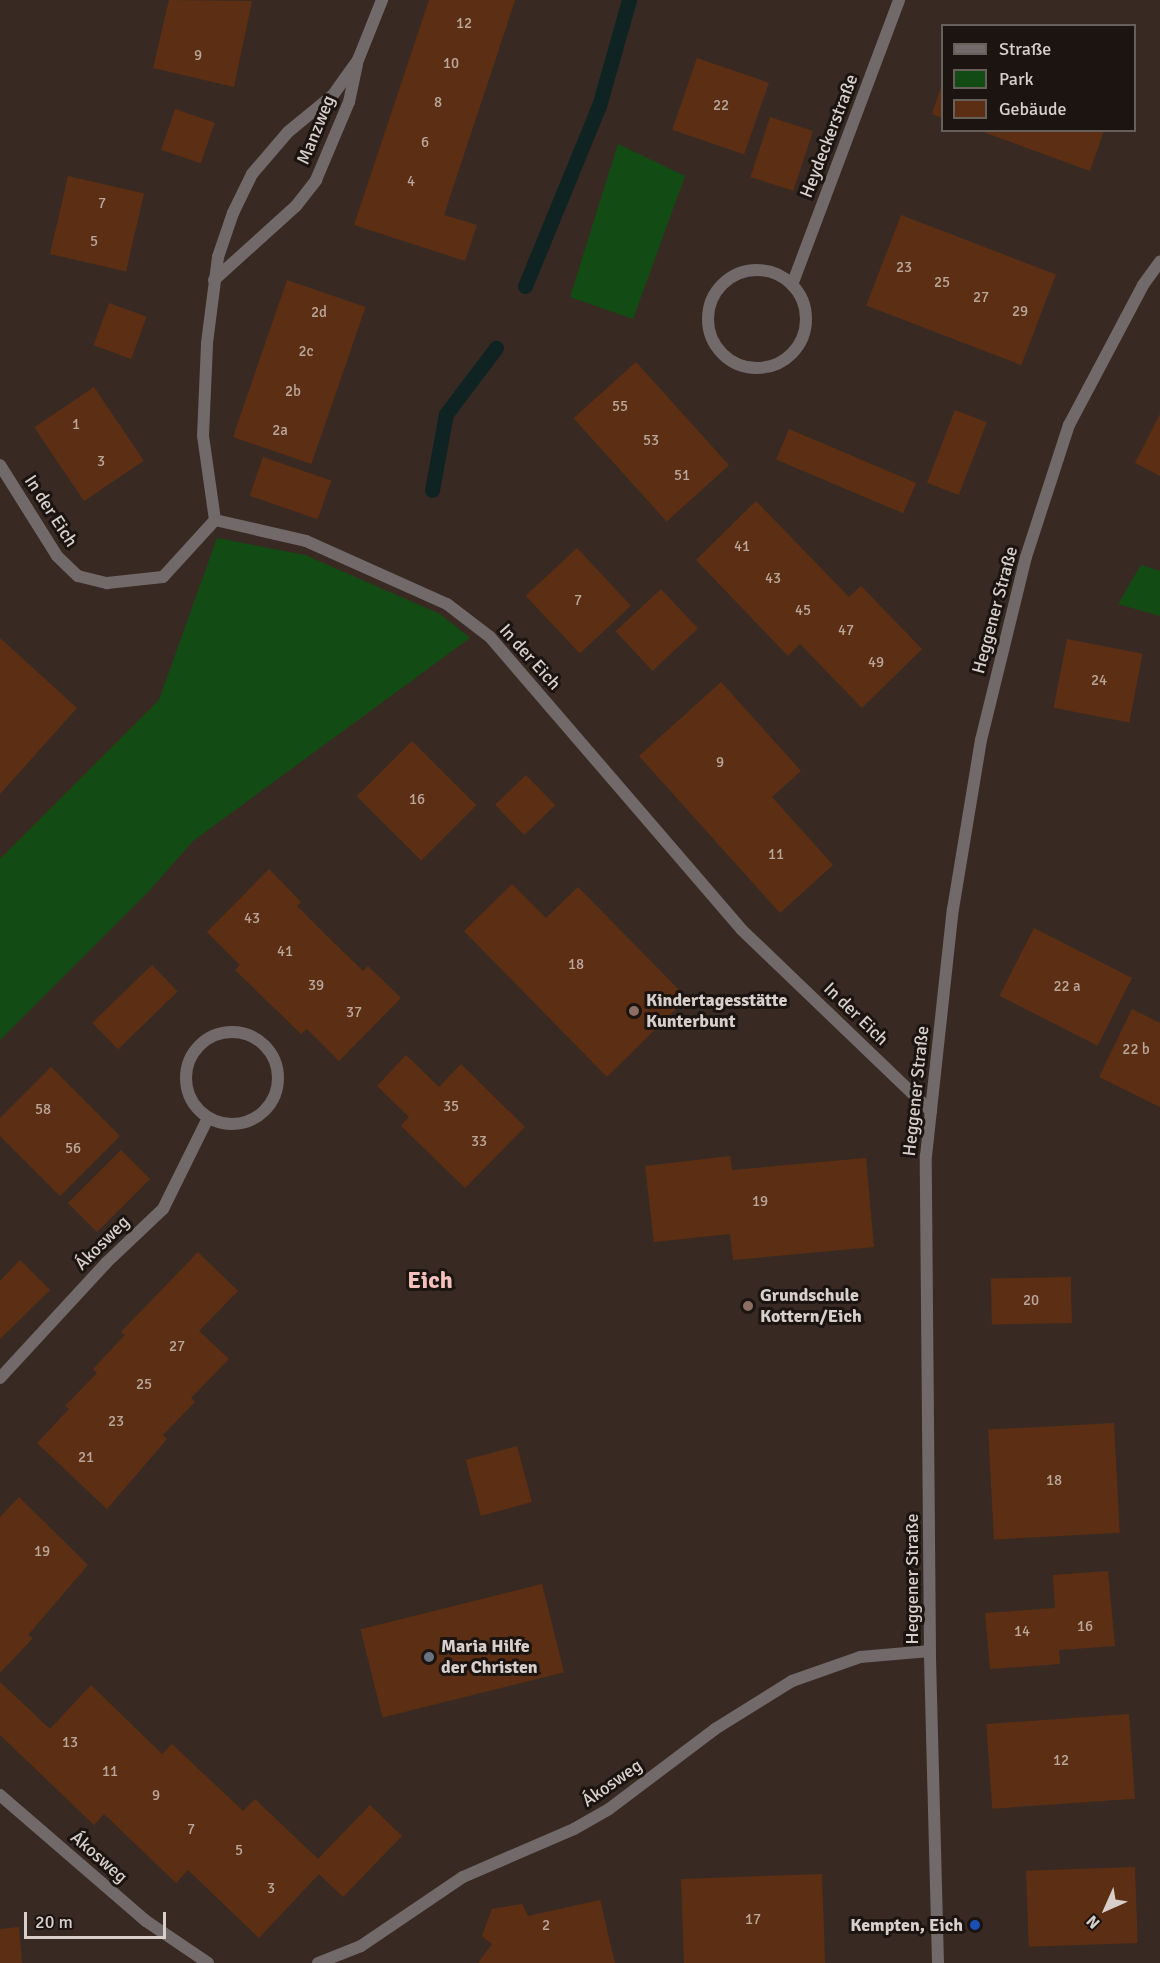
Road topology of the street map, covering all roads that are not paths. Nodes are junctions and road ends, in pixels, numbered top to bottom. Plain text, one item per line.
1 (382, 0) edge
2 (899, 0) edge
3 (358, 60) junction
4 (1160, 262) edge
5 (214, 280) junction
6 (792, 285) junction
7 (0, 465) edge
8 (215, 520) junction
9 (931, 1111) junction
10 (208, 1118) junction
11 (0, 1378) edge
12 (930, 1650) junction
13 (0, 1795) edge
14 (208, 1963) edge
15 (318, 1963) edge
16 (938, 1963) edge

1 - 3 street, Manzweg
2 - 6 street, Heydeckerstraße
3 - 5 street, Manzweg
3 - 5 street, Manzweg
4 - 9 street, Heggener Straße
5 - 8 street, Manzweg
6 - 6 street
7 - 8 street, In der Eich
8 - 9 street, In der Eich
9 - 12 street, Heggener Straße
10 - 10 street
10 - 11 street, Ákosweg
12 - 15 street, Ákosweg
12 - 16 street, Heggener Straße
13 - 14 street, Ákosweg

